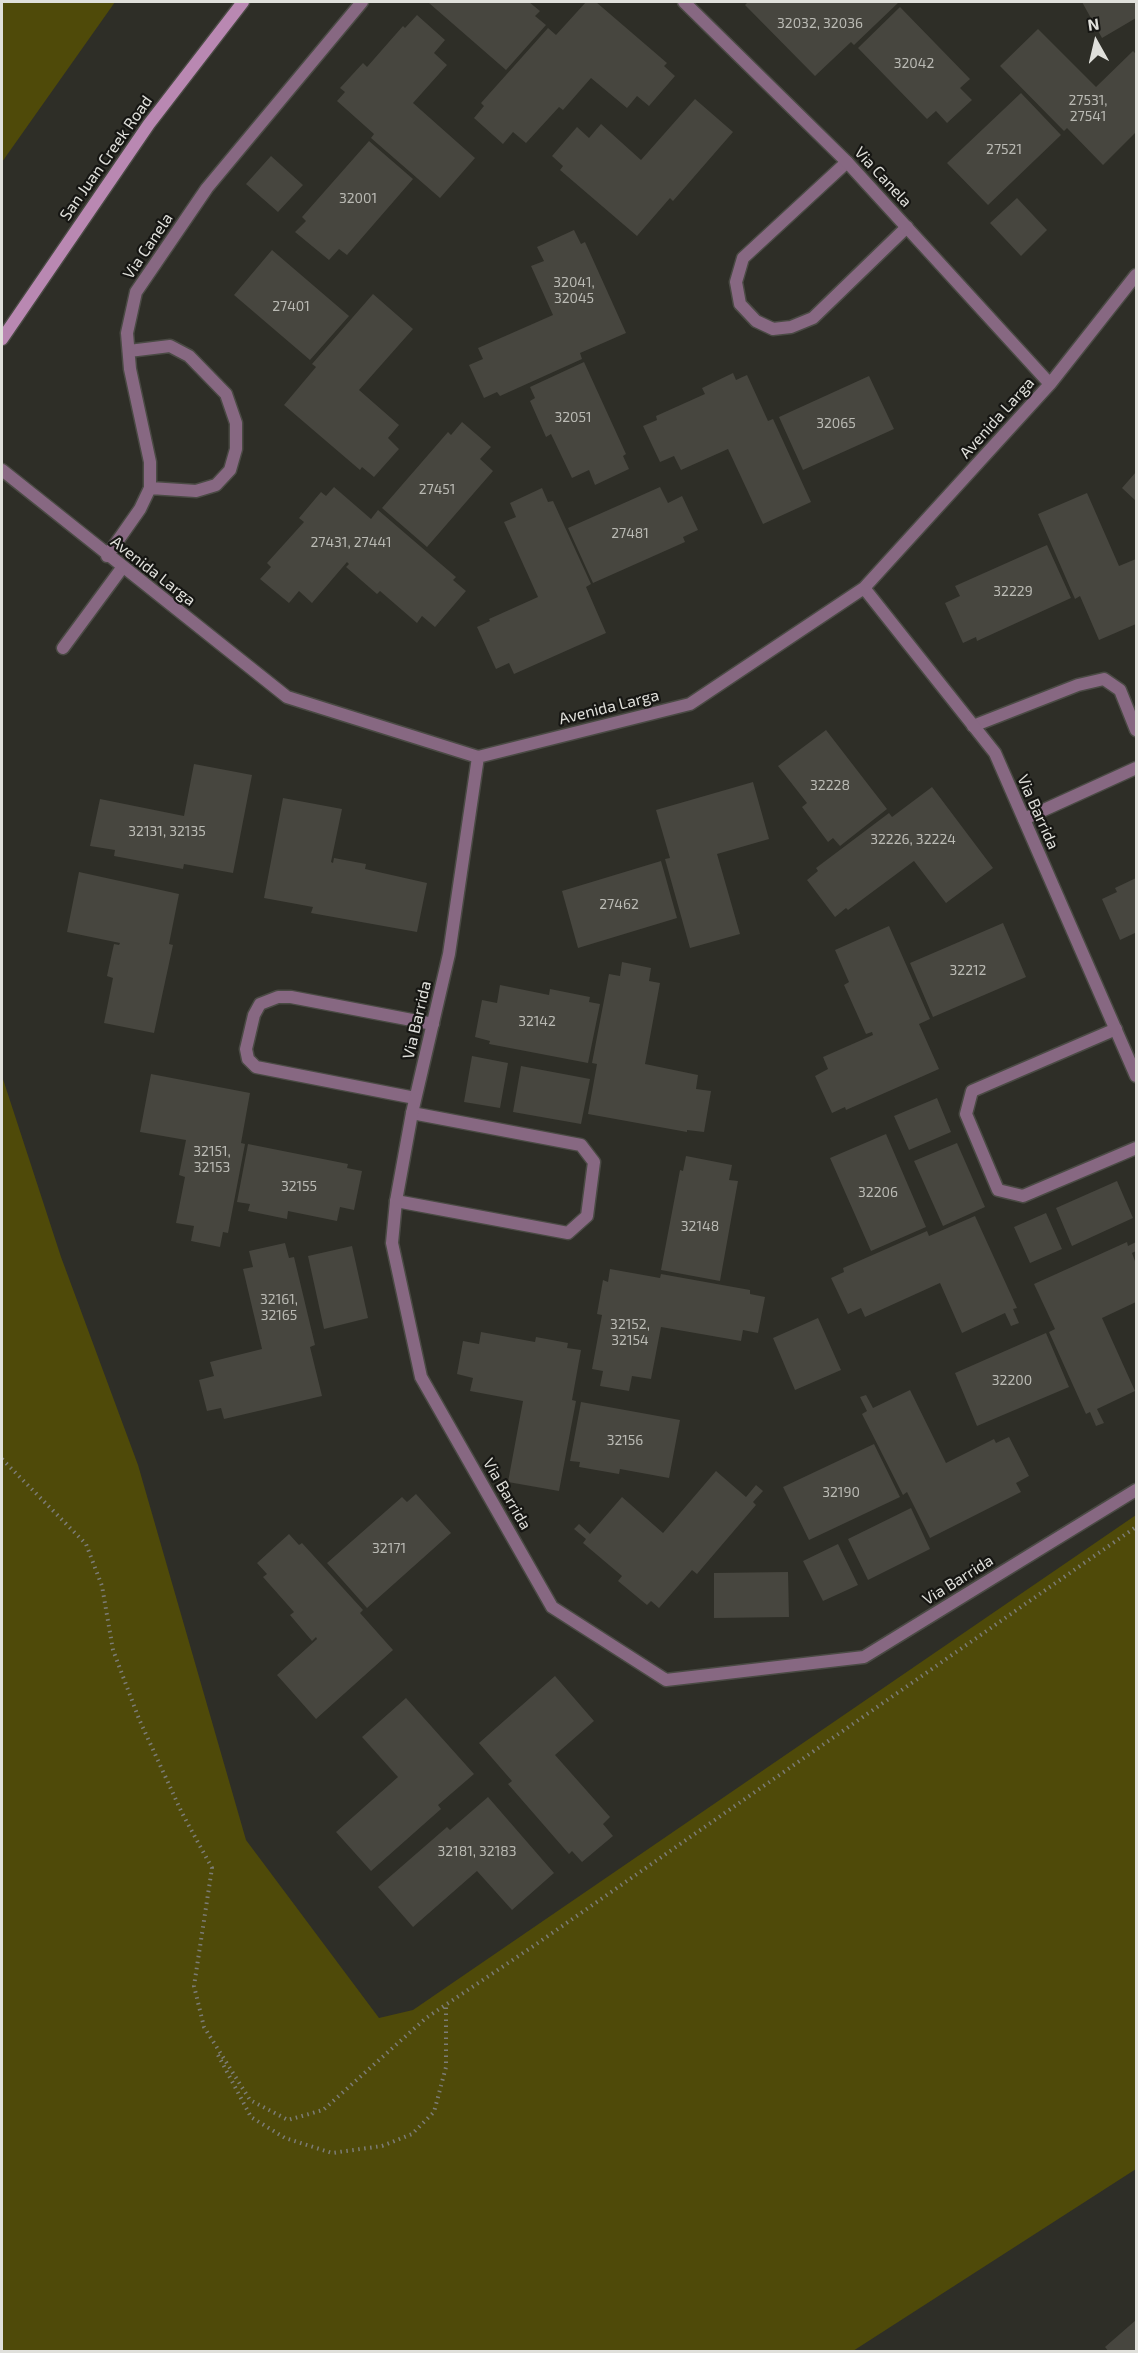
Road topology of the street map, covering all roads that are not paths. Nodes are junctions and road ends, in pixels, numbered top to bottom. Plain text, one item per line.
1 (243, 2) edge
2 (362, 2) edge
3 (684, 2) edge
4 (847, 162) junction
5 (907, 227) junction
6 (1137, 275) edge
7 (2, 339) edge
8 (129, 351) junction
9 (1050, 384) junction
10 (2, 470) edge
11 (150, 488) junction
12 (107, 555) junction
13 (122, 568) junction
14 (864, 588) junction
15 (63, 648) dead end
16 (974, 726) junction
17 (1137, 730) edge
18 (478, 757) junction
19 (1137, 768) edge
20 (1024, 819) junction
21 (433, 1024) junction
22 (1116, 1029) junction
23 (1137, 1076) edge
24 (415, 1098) junction
25 (412, 1113) junction
26 (1137, 1149) edge
27 (396, 1201) junction
28 (1137, 1490) edge

1 - 7 main road, San Juan Creek Road
2 - 8 street, Via Canela
3 - 4 street, Via Canela
4 - 5 street, Via Canela
4 - 5 street
5 - 9 street, Via Canela
6 - 9 street, Avenida Larga
8 - 11 street, Via Canela
8 - 11 street
9 - 14 street, Avenida Larga
10 - 12 street, Avenida Larga
11 - 12 street, Via Canela
12 - 13 street, Avenida Larga
13 - 15 street
13 - 18 street, Avenida Larga
14 - 16 street, Via Barrida
14 - 18 street, Avenida Larga
16 - 17 street
16 - 20 street, Via Barrida
18 - 21 street, Via Barrida
19 - 20 street
20 - 22 street, Via Barrida
21 - 24 street, Via Barrida
21 - 24 street
22 - 23 street, Via Barrida
22 - 26 street
24 - 25 street, Via Barrida
25 - 27 street, Via Barrida
25 - 27 street
27 - 28 street, Via Barrida

